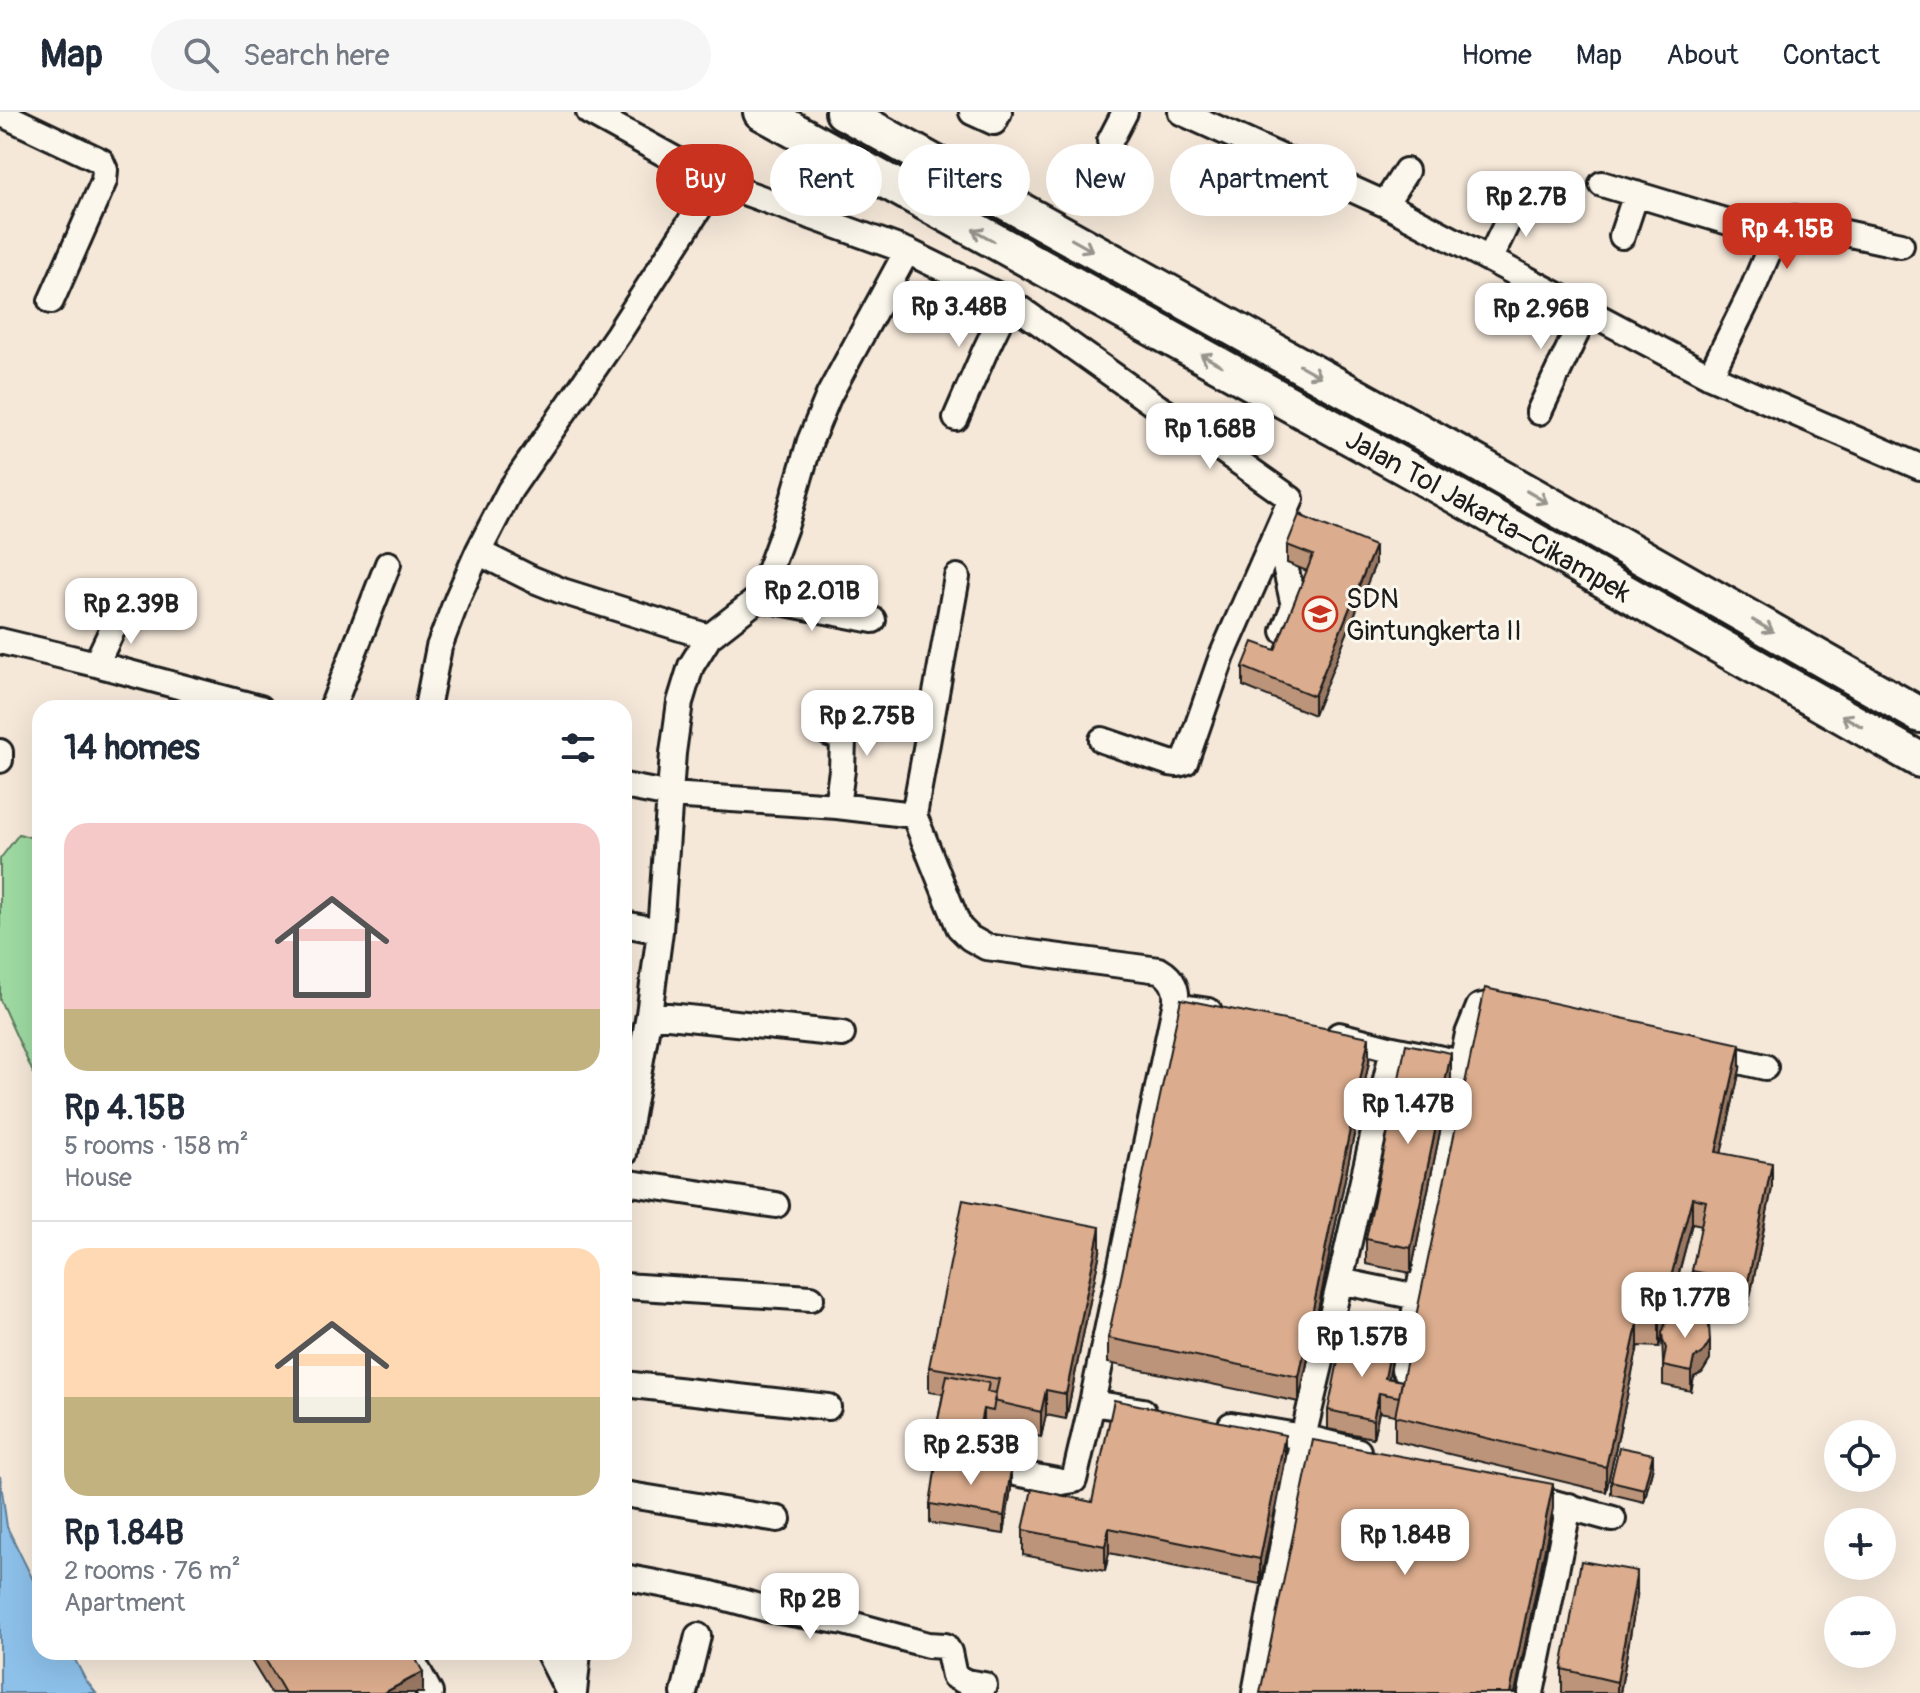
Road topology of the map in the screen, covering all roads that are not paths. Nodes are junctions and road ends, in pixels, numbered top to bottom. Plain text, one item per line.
1 (589, 112) edge
2 (761, 112) edge
3 (843, 112) edge
4 (972, 112) edge
5 (999, 112) edge
6 (1125, 112) edge
7 (1181, 112) edge
8 (0, 113) edge
9 (1110, 141) dead end
10 (656, 149) edge
11 (1406, 171) dead end
12 (1602, 184) dead end
13 (1636, 194) junction
14 (754, 196) edge
15 (1519, 198) dead end
16 (1385, 204) junction
17 (694, 216) edge
18 (1622, 236) dead end
19 (1775, 236) junction
20 (1901, 245) dead end
21 (907, 251) junction
22 (1490, 258) junction
23 (51, 301) dead end
24 (1009, 301) junction
25 (1587, 310) junction
26 (1710, 376) junction
27 (1539, 412) dead end
28 (956, 418) dead end
29 (1920, 467) edge
30 (1291, 499) junction
31 (478, 552) junction
32 (388, 564) dead end
33 (957, 577) dead end
34 (759, 598) junction
35 (123, 607) dead end
36 (873, 620) dead end
37 (709, 637) junction
38 (0, 641) edge
39 (1275, 652) edge
40 (96, 664) junction
41 (230, 700) edge
42 (335, 700) edge
43 (429, 700) edge
44 (830, 708) dead end
45 (1920, 715) edge
46 (1102, 740) dead end
47 (0, 752) edge
48 (0, 760) edge
49 (1920, 760) edge
50 (632, 788) edge
51 (670, 795) junction
52 (837, 806) junction
53 (914, 815) junction
54 (632, 926) edge
55 (660, 931) junction
56 (1175, 1006) junction
57 (1532, 1013) edge
58 (649, 1014) junction
59 (1237, 1015) edge
60 (1311, 1027) edge
61 (842, 1034) dead end
62 (1393, 1049) junction
63 (1687, 1049) edge
64 (1462, 1063) junction
65 (1765, 1067) dead end
66 (632, 1109) edge
67 (632, 1183) edge
68 (776, 1205) dead end
69 (1340, 1281) junction
70 (632, 1287) edge
71 (1417, 1297) junction
72 (811, 1298) dead end
73 (1404, 1369) edge
74 (632, 1385) edge
75 (1092, 1403) junction
76 (828, 1407) dead end
77 (1167, 1415) edge
78 (1213, 1422) edge
79 (1303, 1437) junction
80 (1377, 1456) edge
81 (1015, 1473) dead end
82 (1495, 1487) edge
83 (632, 1495) edge
84 (1569, 1506) junction
85 (778, 1519) dead end
86 (1613, 1519) dead end
87 (632, 1579) edge
88 (698, 1636) dead end
89 (412, 1660) edge
90 (552, 1660) edge
91 (577, 1660) edge
92 (680, 1683) edge
93 (984, 1685) dead end
94 (430, 1693) edge
95 (571, 1693) edge
96 (1255, 1693) edge
97 (1531, 1693) edge

1 - 10 street
49 -> 2 highway, Jalan Tol Jakarta–Cikampek
3 -> 45 highway, Jalan Tol Jakarta–Cikampek
4 - 5 street
6 - 9 street
7 - 16 street
8 - 23 street
11 - 16 street
12 - 13 street
13 - 18 street
13 - 19 street
14 - 21 street
15 - 22 street
16 - 22 street
17 - 31 street
19 - 20 street
19 - 26 street
21 - 24 street
21 - 34 street
22 - 25 street
24 - 28 street
24 - 30 street
25 - 26 street
25 - 27 street
26 - 29 street
30 - 39 street
30 - 46 street
31 - 37 street
31 - 43 street
32 - 42 street
33 - 53 street
34 - 36 street
34 - 37 street
35 - 40 street
37 - 51 street
38 - 40 street
40 - 41 street
44 - 52 street
47 - 48 street
50 - 51 street
51 - 52 street
51 - 55 street
52 - 53 street
53 - 56 street
54 - 55 street
55 - 58 street
56 - 59 street
56 - 75 street
57 - 64 street
58 - 61 street
58 - 66 street
60 - 62 street
62 - 64 street
62 - 69 street
63 - 65 street
64 - 71 street
67 - 68 street
69 - 71 street
69 - 79 street
70 - 72 street
71 - 73 street
74 - 76 street
75 - 77 street
75 - 81 street
78 - 79 street
79 - 80 street
79 - 96 street
82 - 84 street
83 - 85 street
84 - 86 street
84 - 97 street
87 - 93 street
88 - 92 street
89 - 94 street
90 - 95 street
91 - 95 street

